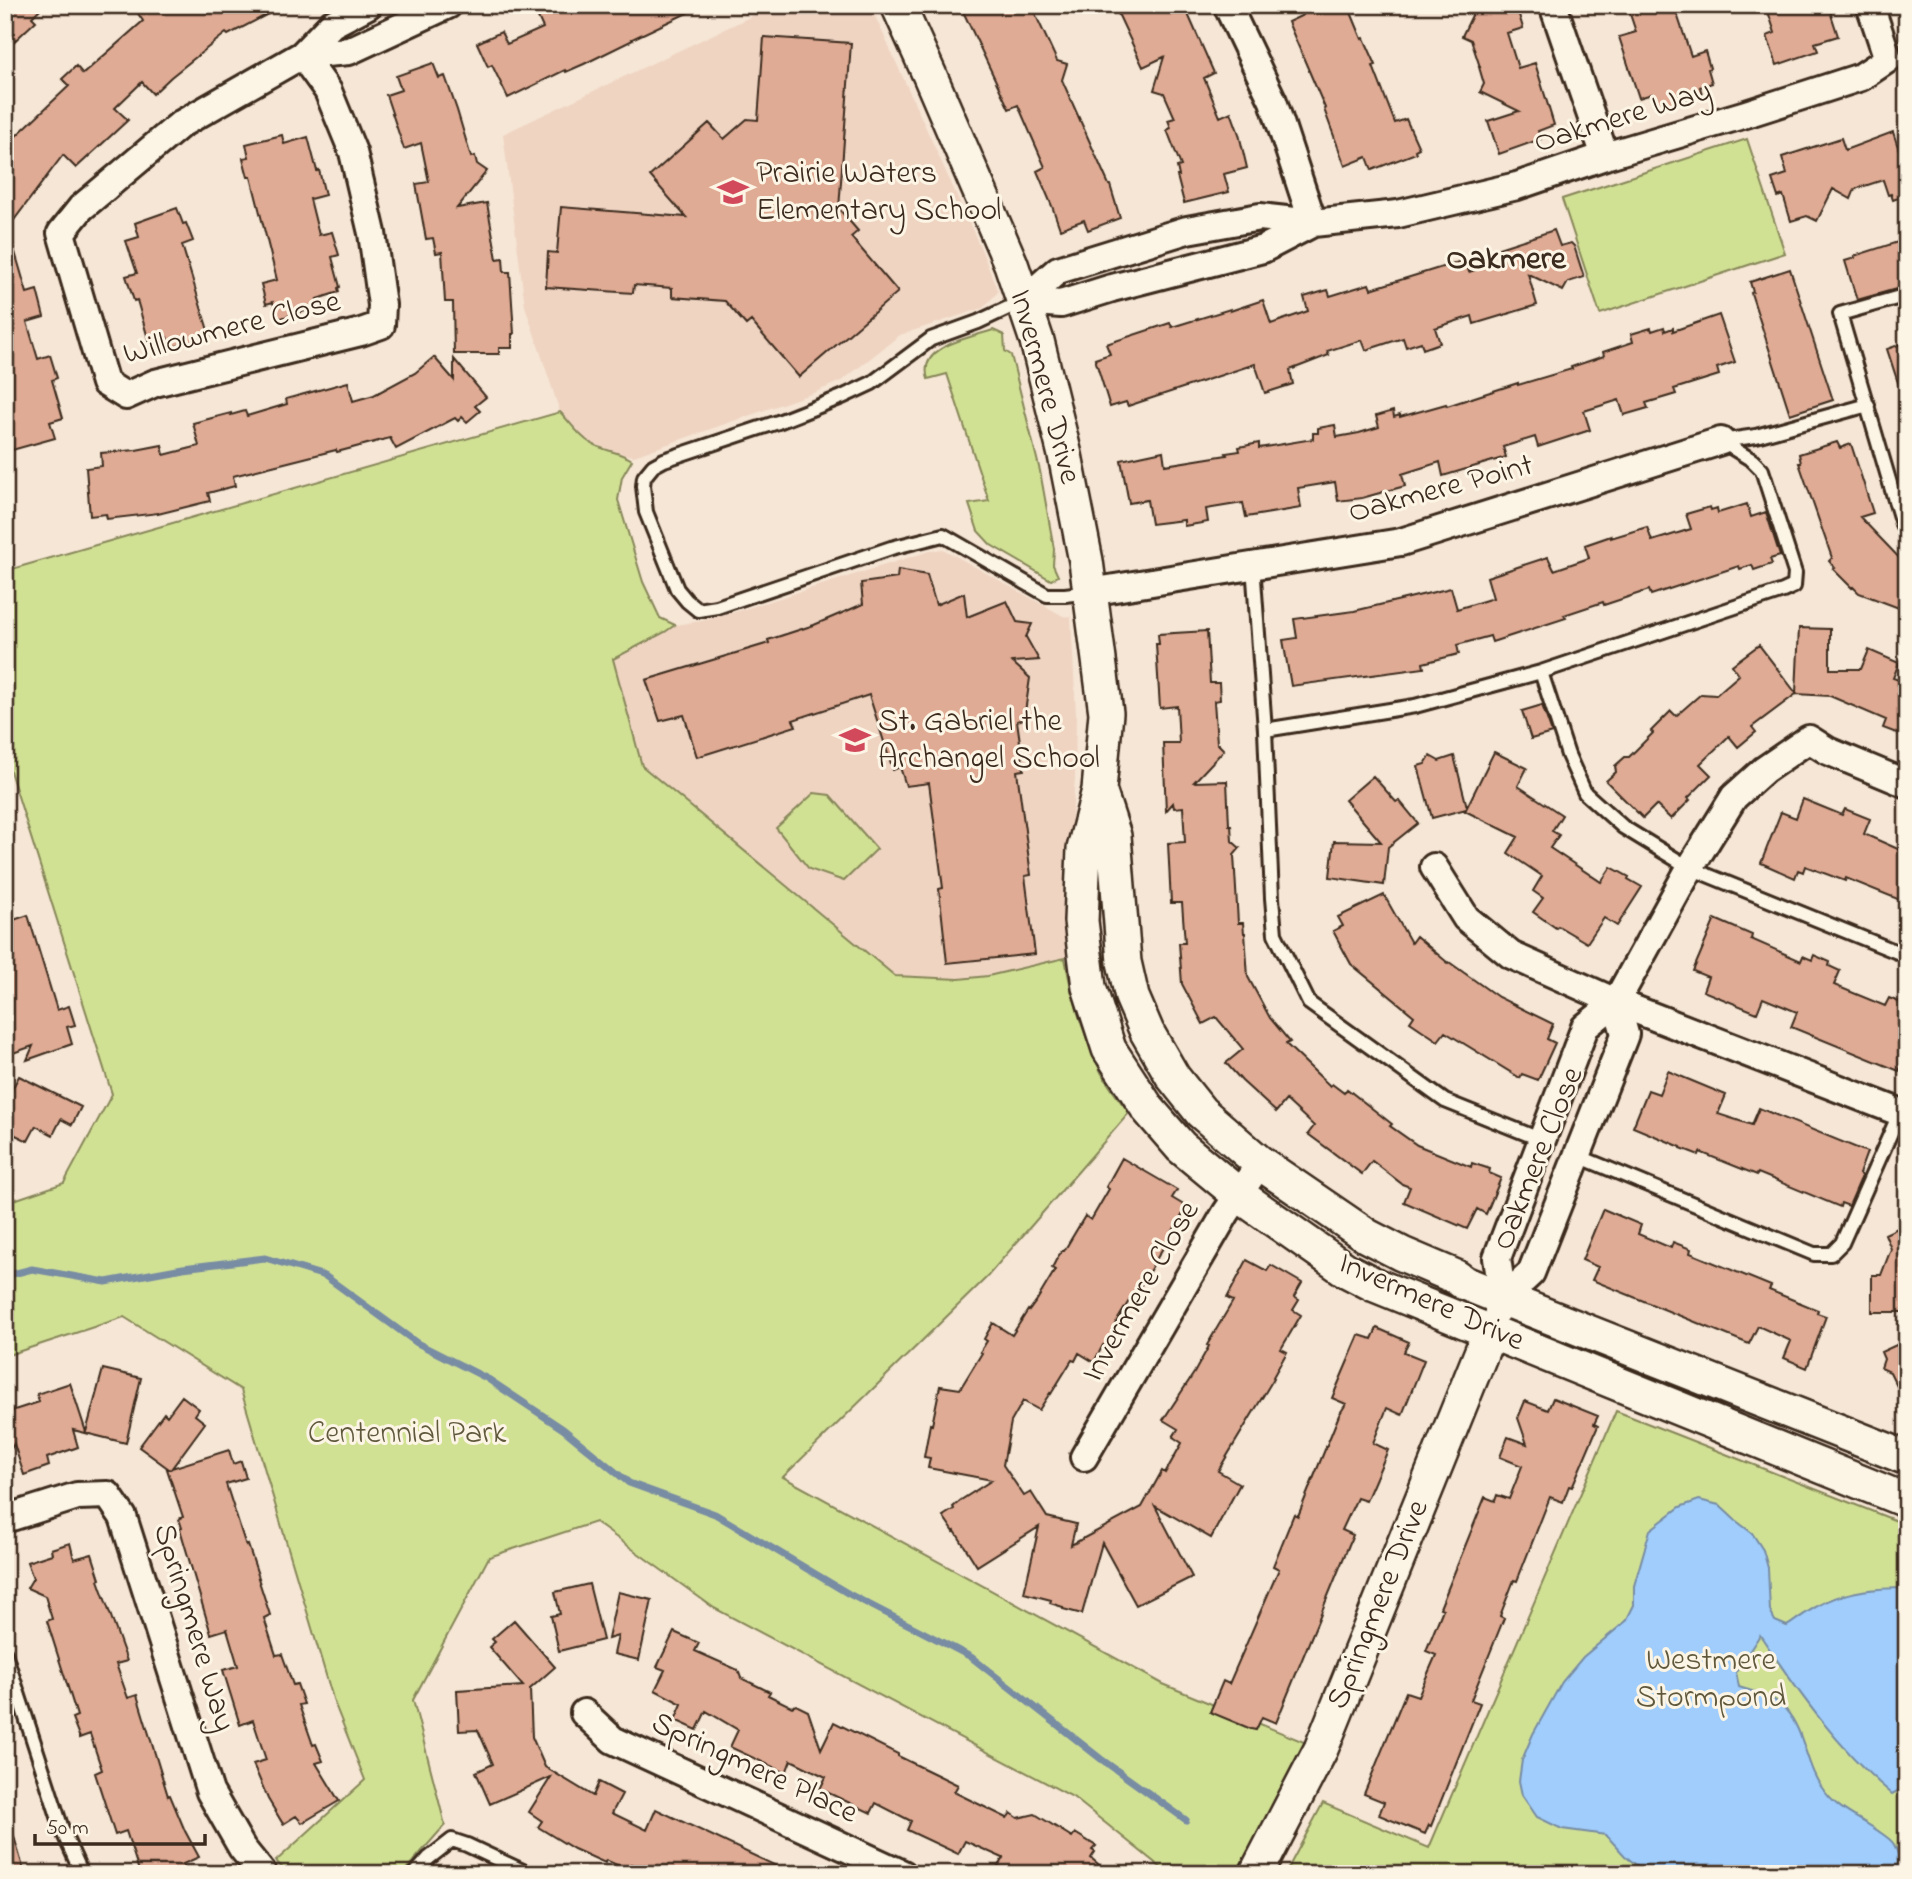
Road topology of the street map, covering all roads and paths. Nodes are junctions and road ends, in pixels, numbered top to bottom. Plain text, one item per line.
1 (368, 5) edge
2 (448, 5) edge
3 (898, 5) edge
4 (1227, 5) edge
5 (1553, 5) edge
6 (1870, 5) edge
7 (302, 55) junction
8 (1605, 156) junction
9 (1313, 223) junction
10 (1907, 295) edge
11 (1023, 301) junction
12 (1868, 405) junction
13 (1721, 441) junction
14 (1907, 525) edge
15 (1253, 565) junction
16 (1090, 592) junction
17 (1541, 672) junction
18 (1265, 730) junction
19 (1907, 784) edge
20 (1099, 790) junction
21 (1434, 867) dead end
22 (1690, 868) junction
23 (1907, 956) edge
24 (1616, 1002) junction
25 (1903, 1113) edge
26 (1542, 1140) junction
27 (1578, 1156) junction
28 (1261, 1163) junction
29 (1239, 1195) junction
30 (1503, 1299) junction
31 (1490, 1331) junction
32 (1083, 1457) dead end
33 (1907, 1458) edge
34 (1907, 1501) edge
35 (5, 1519) edge
36 (5, 1653) edge
37 (584, 1713) dead end
38 (82, 1874) edge
39 (263, 1874) edge
40 (415, 1874) edge
41 (529, 1874) edge
42 (903, 1874) edge
43 (1256, 1874) edge

1 - 7 street, Willowmere Close
2 - 7 street, Willowmere Close
3 - 11 street, Invermere Drive
4 - 9 street
5 - 8 street
6 - 8 street, Oakmere Way
7 - 7 street, Willowmere Close
8 - 9 street, Oakmere Way
9 - 11 street, Oakmere Way
9 - 11 street, Oakmere Way
10 - 12 lane
11 - 16 street, Invermere Drive
11 - 16 lane
12 - 13 lane
12 - 14 lane
13 - 15 street, Oakmere Point
13 - 17 lane
15 - 16 street, Oakmere Point
15 - 18 lane
16 - 20 street, Invermere Drive
17 - 18 lane
17 - 22 lane
18 - 26 lane
19 - 22 street, Oakmere Close
20 - 28 street, Invermere Drive
20 - 29 street, Invermere Drive
21 - 24 street
22 - 23 lane
22 - 24 street, Oakmere Close
24 - 25 street
24 - 26 street, Oakmere Close
24 - 27 street, Oakmere Close
25 - 27 lane
26 - 30 street, Oakmere Close
27 - 30 street, Oakmere Close
28 - 29 street, Invermere Close
28 - 30 street, Invermere Drive
29 - 31 street, Invermere Drive
29 - 32 street, Invermere Close
30 - 31 street
30 - 33 street, Invermere Drive
31 - 34 street, Invermere Drive
31 - 43 street, Springmere Drive
35 - 39 street, Springmere Way
36 - 38 lane
37 - 42 street, Springmere Place
40 - 41 lane

